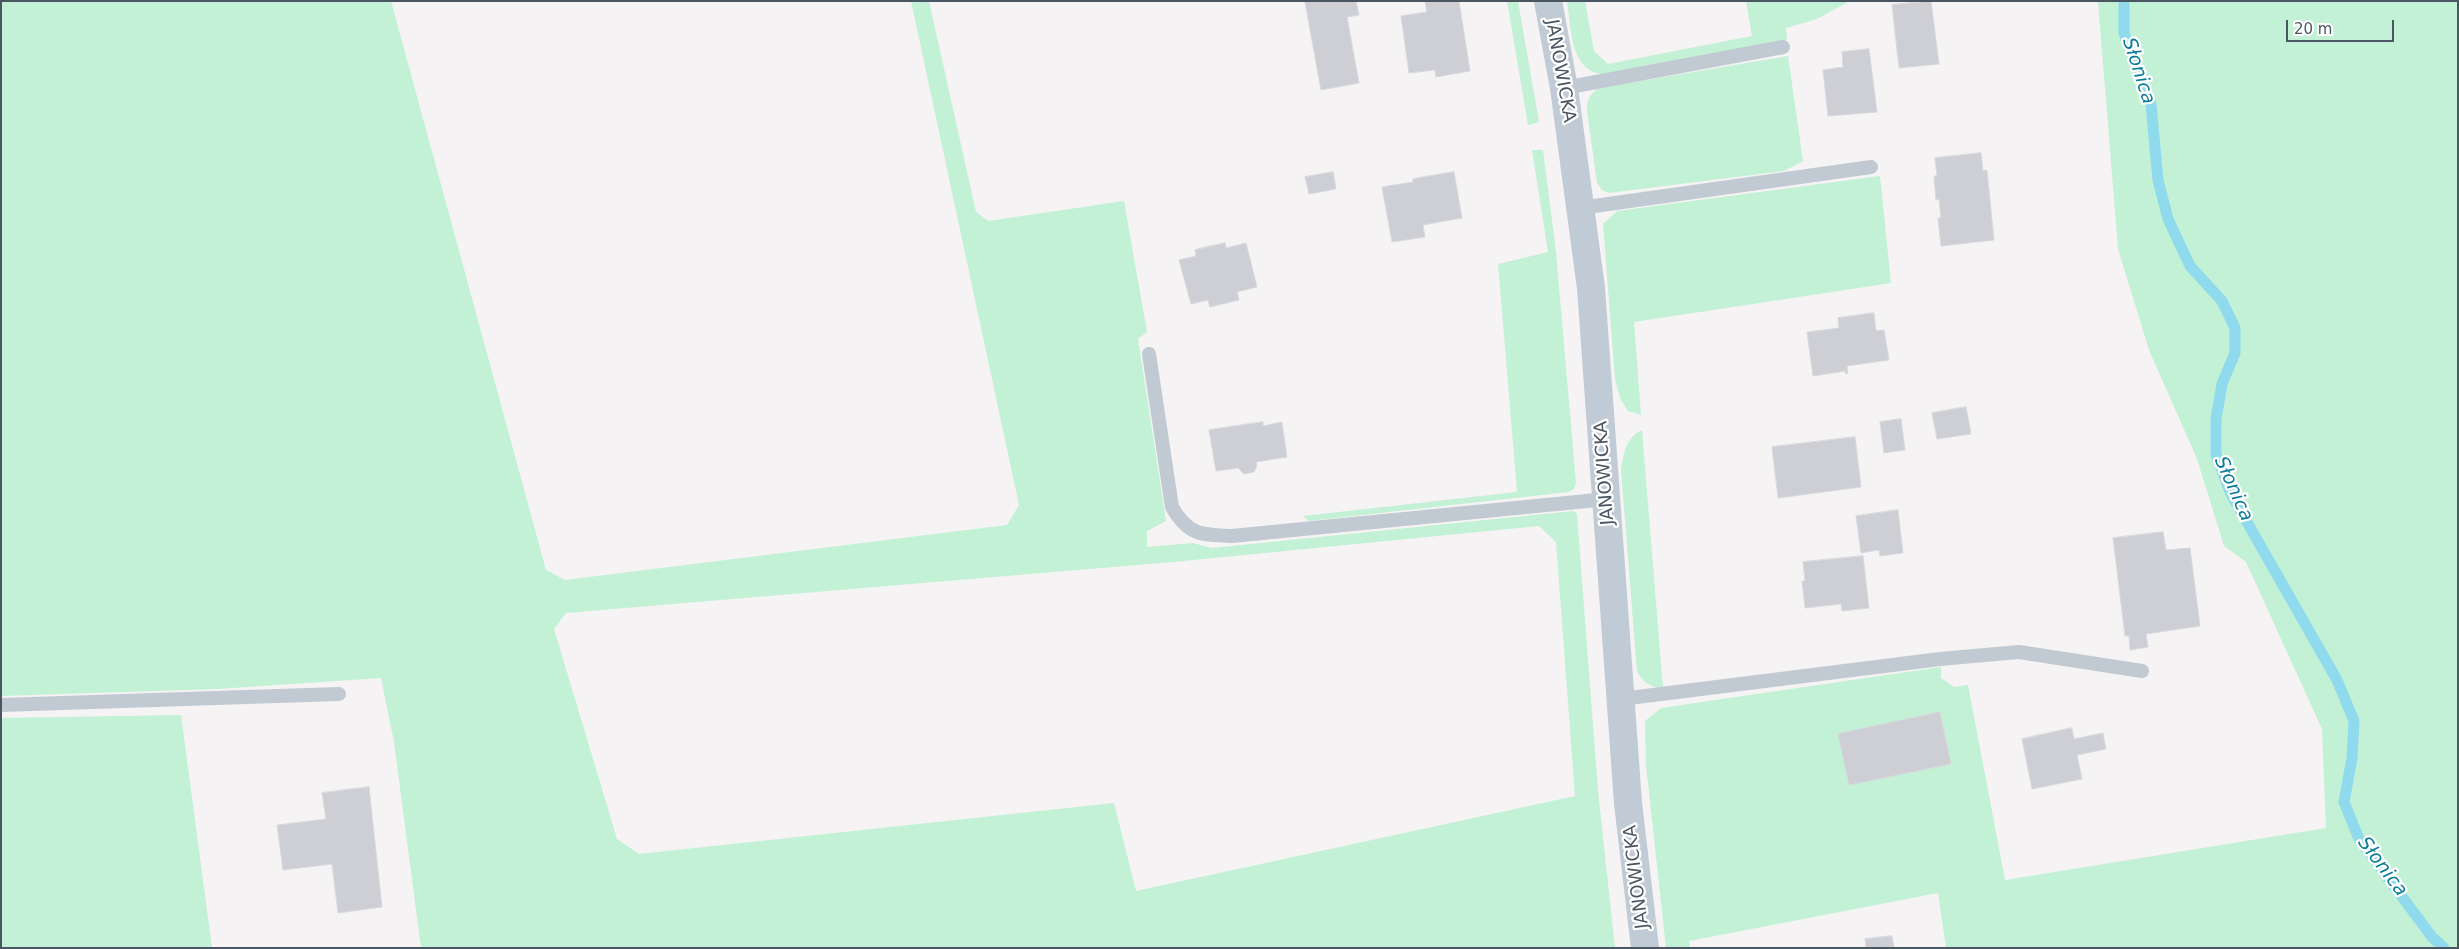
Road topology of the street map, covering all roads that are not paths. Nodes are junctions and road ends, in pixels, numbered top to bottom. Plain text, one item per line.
1 (1548, 1) edge
2 (1783, 47) dead end
3 (1564, 88) junction
4 (1871, 167) dead end
5 (1580, 208) junction
6 (1149, 354) dead end
7 (1607, 499) junction
8 (2142, 671) dead end
9 (339, 694) dead end
10 (1621, 699) junction
11 (1, 705) edge
12 (1645, 948) edge

1 - 3 street, JANOWICKA
2 - 3 lane
3 - 5 street, JANOWICKA
4 - 5 lane
5 - 7 street, JANOWICKA
6 - 7 lane
7 - 10 street, JANOWICKA
8 - 10 lane
9 - 11 lane
10 - 12 street, JANOWICKA

